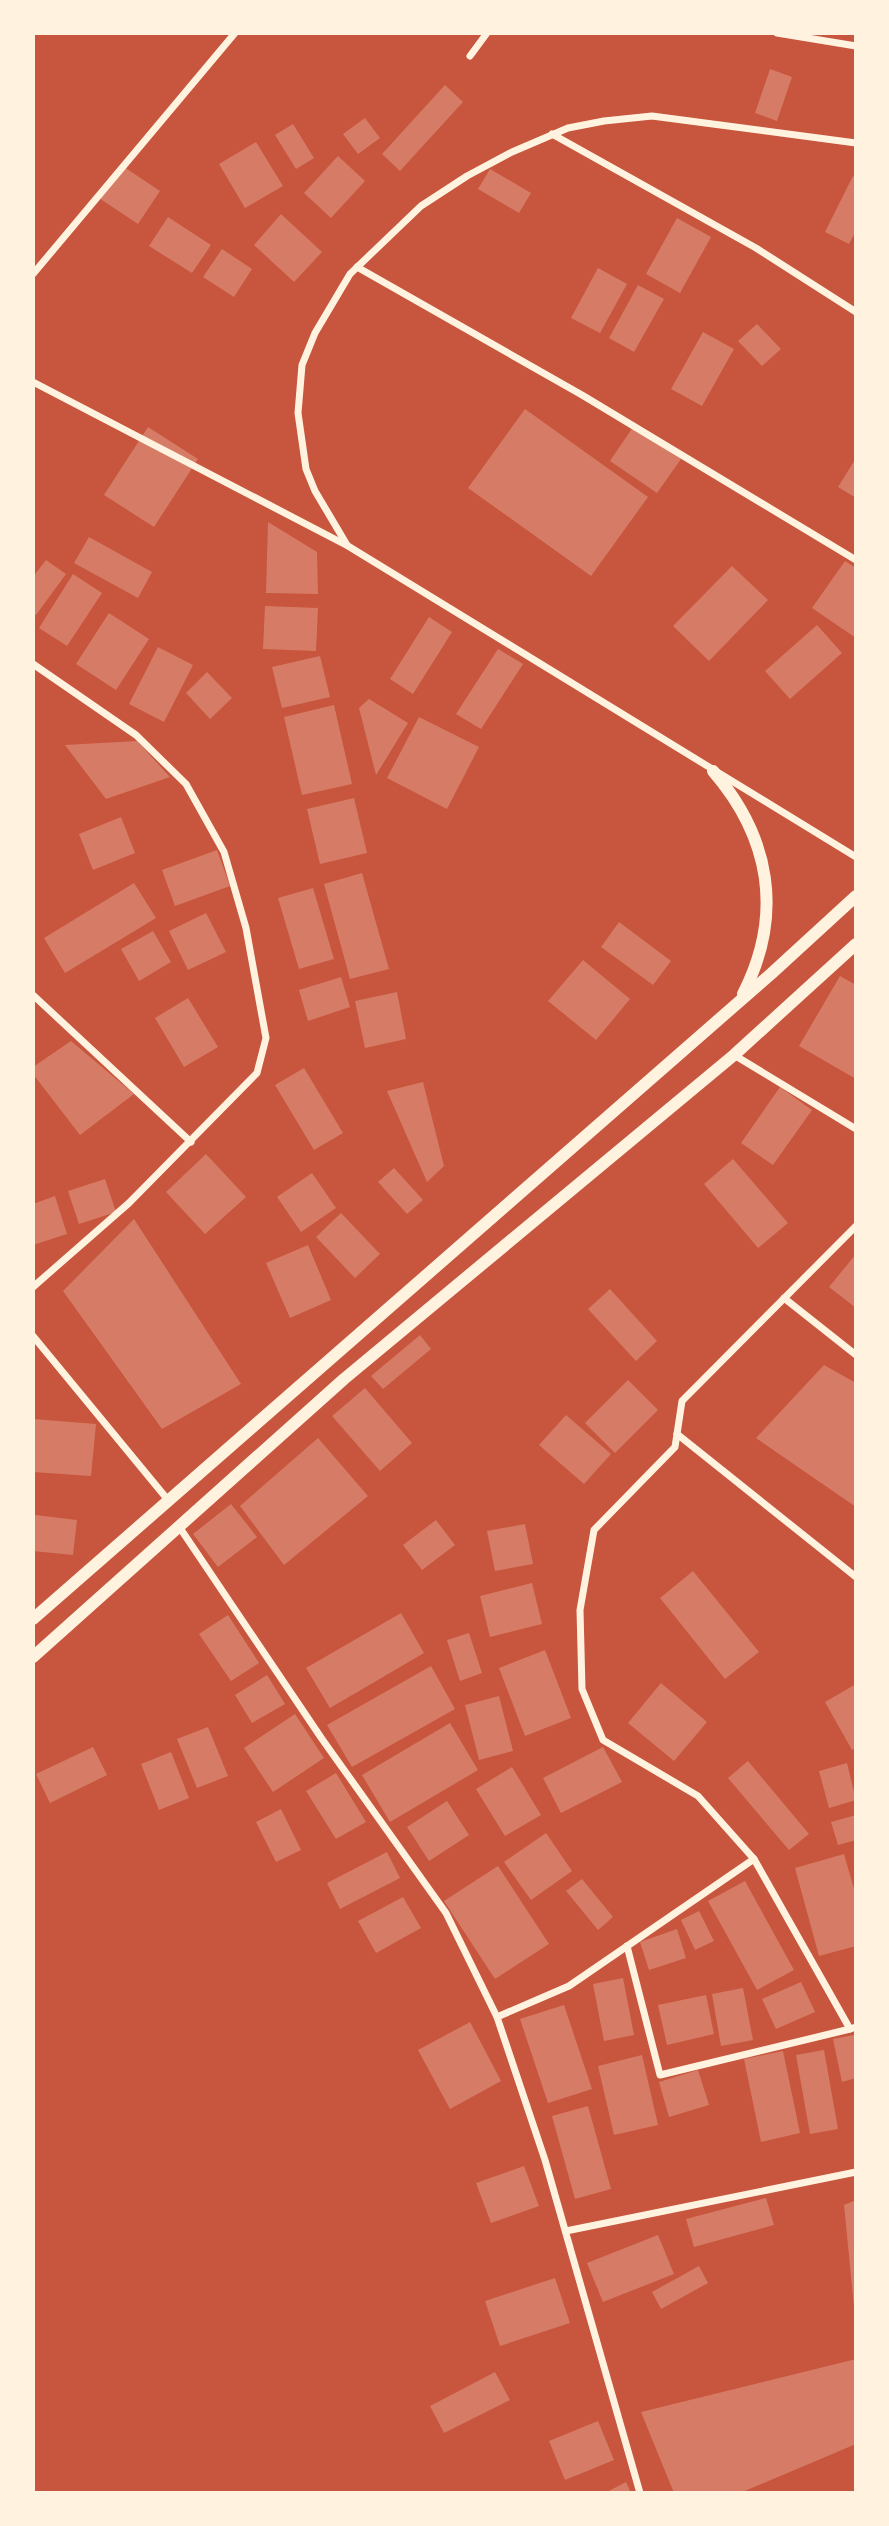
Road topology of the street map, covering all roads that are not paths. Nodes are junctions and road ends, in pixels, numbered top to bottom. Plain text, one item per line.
1 (235, 33) edge
2 (487, 33) edge
3 (777, 33) edge
4 (856, 46) edge
5 (470, 56) dead end
6 (552, 134) junction
7 (856, 143) edge
8 (357, 267) junction
9 (33, 274) edge
10 (856, 312) edge
11 (33, 382) edge
12 (348, 546) junction
13 (856, 560) edge
14 (33, 664) edge
15 (713, 771) junction
16 (856, 857) edge
17 (856, 896) edge
18 (856, 944) edge
19 (33, 995) edge
20 (739, 1001) junction
21 (734, 1055) junction
22 (856, 1129) edge
23 (191, 1142) junction
24 (856, 1226) edge
25 (33, 1287) edge
26 (784, 1298) junction
27 (33, 1336) edge
28 (856, 1355) edge
29 (677, 1434) junction
30 (168, 1500) junction
31 (180, 1528) junction
32 (856, 1577) edge
33 (33, 1619) edge
34 (33, 1657) edge
35 (754, 1858) junction
36 (627, 1946) junction
37 (497, 2017) junction
38 (853, 2028) edge
39 (856, 2172) edge
40 (566, 2231) junction
41 (640, 2493) edge

1 - 9 street
2 - 5 street
3 - 4 street
6 - 7 street
6 - 8 street
6 - 10 street
8 - 12 street
8 - 13 street
11 - 12 street
12 - 15 street
14 - 23 street
15 - 16 street
15 - 20 street
17 - 20 street
18 - 21 street
19 - 23 street
20 - 30 street
21 - 22 street
21 - 31 street
23 - 25 street
24 - 26 street
26 - 28 street
26 - 29 street
27 - 30 street
29 - 32 street
29 - 35 street
30 - 33 street
31 - 34 street
31 - 37 street
35 - 36 street
35 - 38 street
36 - 37 street
36 - 38 street
37 - 40 street
39 - 40 street
40 - 41 street

